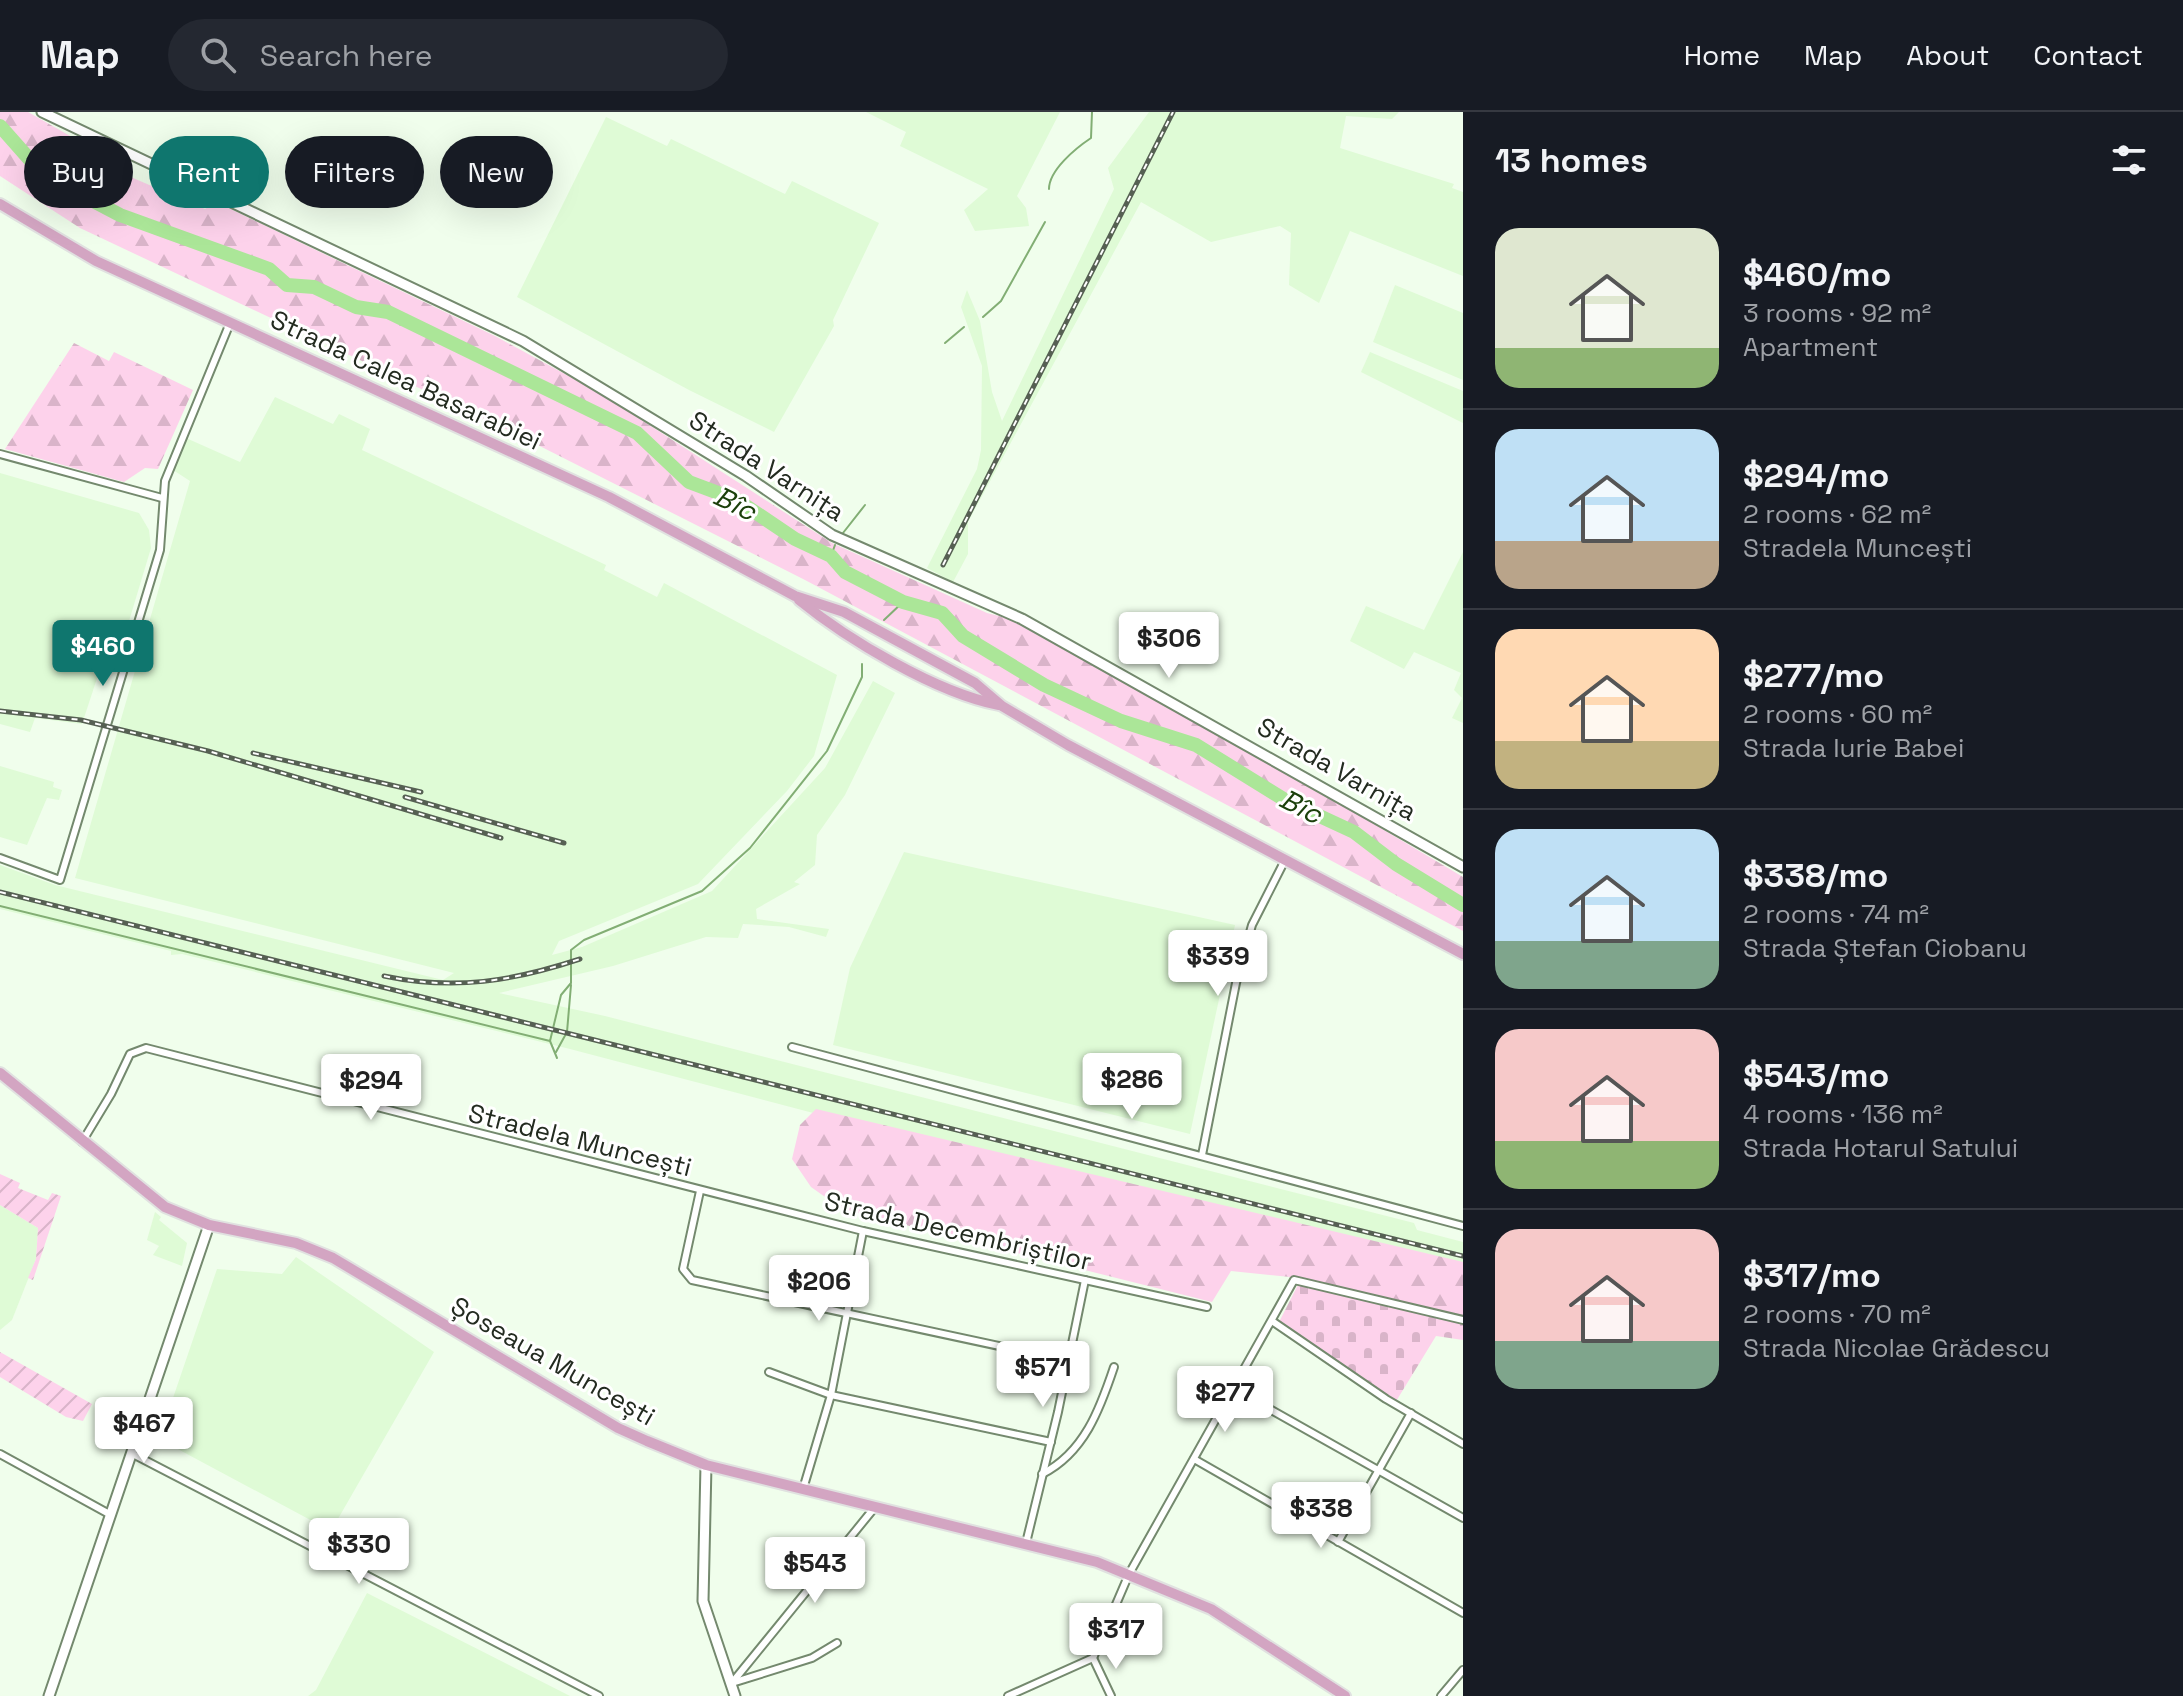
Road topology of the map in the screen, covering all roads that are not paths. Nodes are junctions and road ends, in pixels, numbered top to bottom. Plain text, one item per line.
1 (42, 112) edge
2 (0, 204) edge
3 (230, 323) junction
4 (0, 454) edge
5 (162, 498) junction
6 (795, 596) junction
7 (844, 612) junction
8 (834, 628) junction
9 (947, 668) junction
10 (937, 682) junction
11 (1002, 706) junction
12 (0, 858) edge
13 (1285, 860) junction
14 (1463, 867) edge
15 (1463, 954) edge
16 (792, 1047) dead end
17 (0, 1073) edge
18 (82, 1142) junction
19 (1202, 1155) junction
20 (700, 1191) junction
21 (209, 1225) junction
22 (1463, 1226) edge
23 (863, 1231) junction
24 (1085, 1280) junction
25 (1207, 1307) dead end
26 (845, 1313) junction
27 (1463, 1320) edge
28 (1272, 1321) junction
29 (1069, 1361) junction
30 (1114, 1367) dead end
31 (769, 1372) dead end
32 (1234, 1389) junction
33 (831, 1395) junction
34 (1411, 1413) junction
35 (1051, 1442) junction
36 (1463, 1444) edge
37 (131, 1453) junction
38 (0, 1454) edge
39 (1194, 1459) junction
40 (706, 1465) junction
41 (1379, 1470) junction
42 (1042, 1474) junction
43 (803, 1489) junction
44 (876, 1507) junction
45 (111, 1515) junction
46 (1463, 1518) edge
47 (1338, 1542) junction
48 (1026, 1543) junction
49 (1129, 1574) junction
50 (1463, 1613) edge
51 (837, 1643) dead end
52 (1093, 1658) junction
53 (1463, 1670) edge
54 (731, 1684) junction
55 (49, 1696) edge
56 (599, 1696) edge
57 (735, 1696) edge
58 (1008, 1696) edge
59 (1111, 1696) edge
60 (1345, 1696) edge
61 (1441, 1696) edge

1 - 14 street, Strada Varnița
2 - 3 main road, Strada Calea Basarabiei
3 - 5 street
3 - 6 main road, Strada Calea Basarabiei
4 - 5 street
5 - 12 street
6 - 7 main road, Strada Calea Basarabiei
6 - 8 main road, Strada Calea Basarabiei
7 - 8 main road
7 - 9 main road, Strada Calea Basarabiei
8 - 10 main road, Strada Calea Basarabiei
9 - 10 main road
9 - 11 main road, Strada Calea Basarabiei
10 - 11 main road, Strada Calea Basarabiei
11 - 13 main road, Strada Calea Basarabiei
13 - 15 main road, Strada Calea Basarabiei
13 - 19 street
16 - 19 street
17 - 18 main road, Șoseaua Muncești
18 - 20 street, Stradela Muncești
18 - 21 main road, Șoseaua Muncești
19 - 22 street
20 - 23 street, Strada Decembriștilor
20 - 26 street
21 - 37 street
21 - 40 main road, Șoseaua Muncești
23 - 24 street, Strada Decembriștilor
23 - 26 street
24 - 25 street, Strada Decembriștilor
24 - 29 street
26 - 29 street
26 - 33 street
27 - 28 street
28 - 32 street
28 - 34 street
29 - 35 street
30 - 42 street
31 - 33 street
32 - 39 street
32 - 41 street
33 - 35 street
33 - 43 street
34 - 36 street
34 - 41 street
35 - 42 street
37 - 45 street
37 - 56 street
38 - 45 street
39 - 47 street
39 - 49 street
40 - 43 main road, Șoseaua Muncești
40 - 54 street
41 - 46 street
41 - 47 street
42 - 48 street
43 - 44 main road, Șoseaua Muncești
44 - 48 main road, Șoseaua Muncești
44 - 54 street
45 - 55 street
47 - 50 street
48 - 49 main road, Șoseaua Muncești
49 - 52 street
49 - 60 main road, Șoseaua Muncești
51 - 54 street
52 - 58 street
52 - 59 street
53 - 61 street
54 - 57 street

